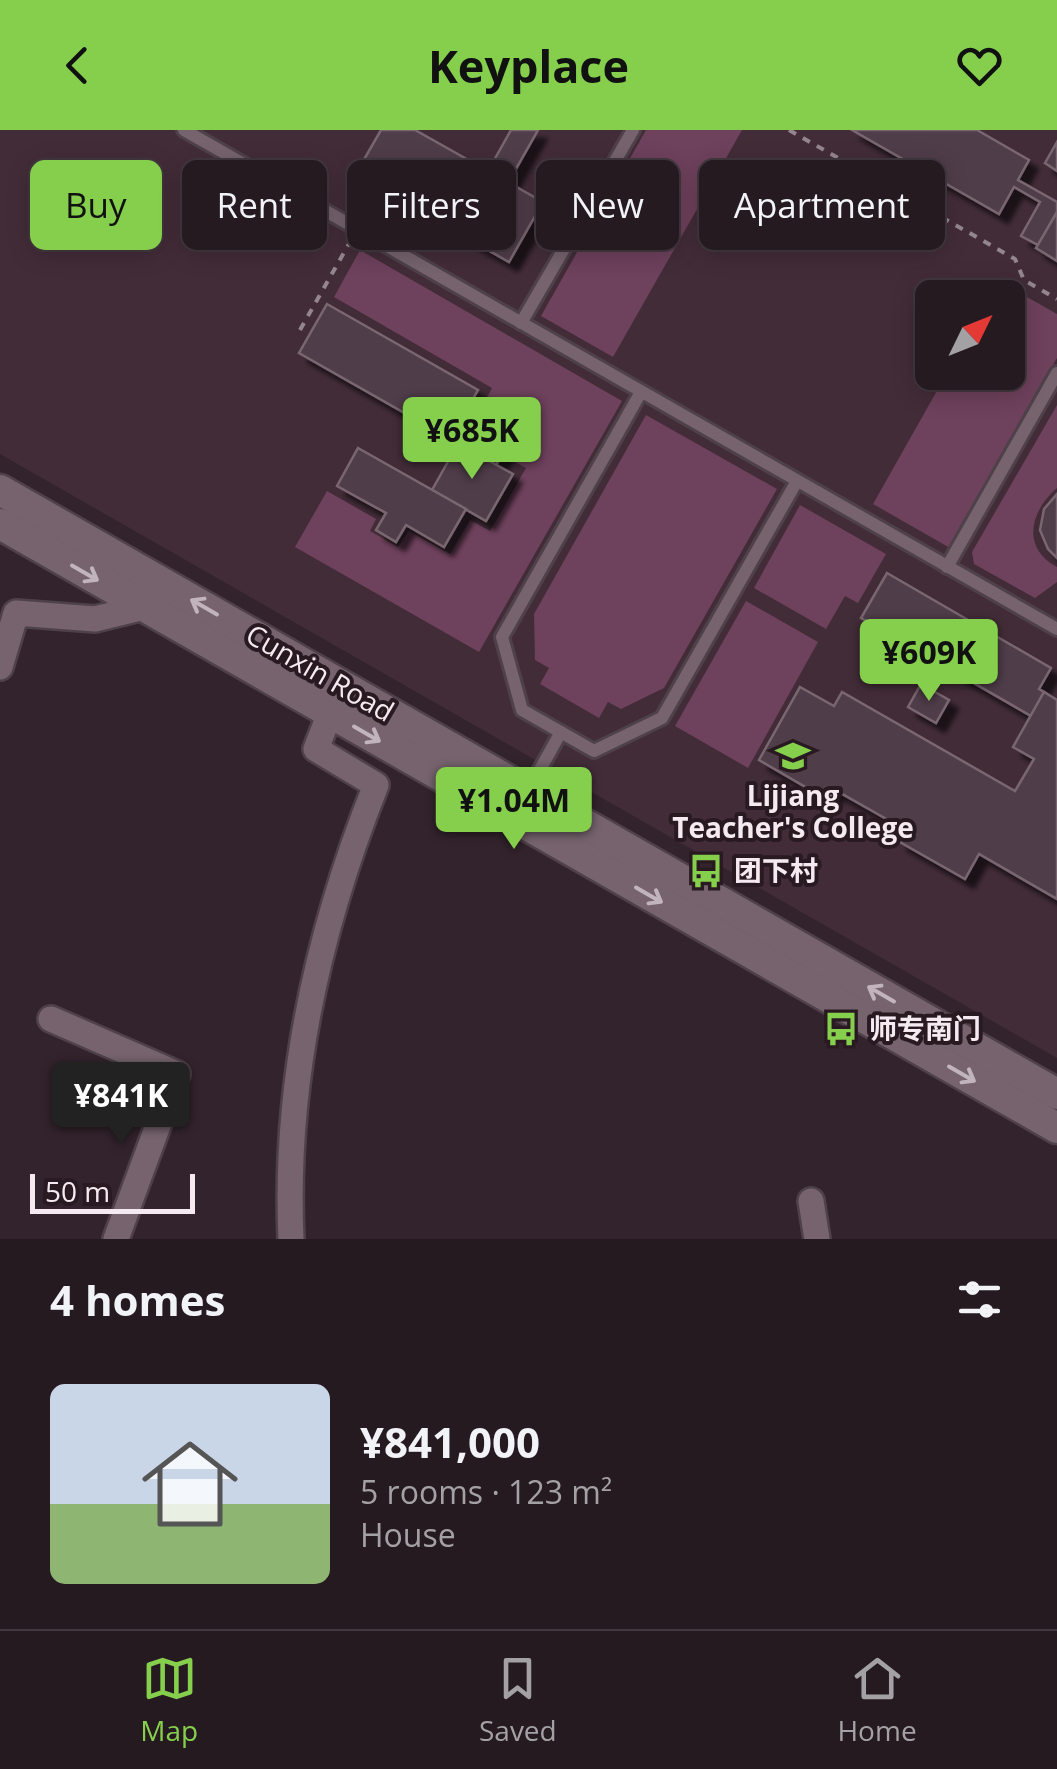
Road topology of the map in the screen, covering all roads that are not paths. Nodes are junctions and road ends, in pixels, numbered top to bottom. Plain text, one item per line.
1 (184, 130) edge
2 (633, 130) edge
3 (521, 323) junction
4 (1057, 373) edge
5 (641, 392) junction
6 (797, 481) junction
7 (0, 490) edge
8 (0, 524) edge
9 (947, 567) junction
10 (144, 607) junction
11 (1057, 629) edge
12 (0, 666) edge
13 (330, 712) junction
14 (561, 732) junction
15 (528, 792) junction
16 (50, 1019) dead end
17 (1057, 1094) edge
18 (1057, 1128) edge
19 (812, 1201) dead end
20 (116, 1239) edge
21 (292, 1239) edge
22 (817, 1239) edge

1 - 3 lane
2 - 3 lane
3 - 5 lane
4 - 9 lane
5 - 6 lane
5 - 14 lane
6 - 9 lane
6 - 14 lane
15 -> 7 street, Cunxin Road
8 -> 10 street, Cunxin Road
9 - 11 lane
10 - 12 street
10 - 13 street, Cunxin Road
13 -> 18 street, Cunxin Road
13 - 21 street
14 - 15 lane
17 -> 15 street, Cunxin Road
16 - 20 street
19 - 22 street

